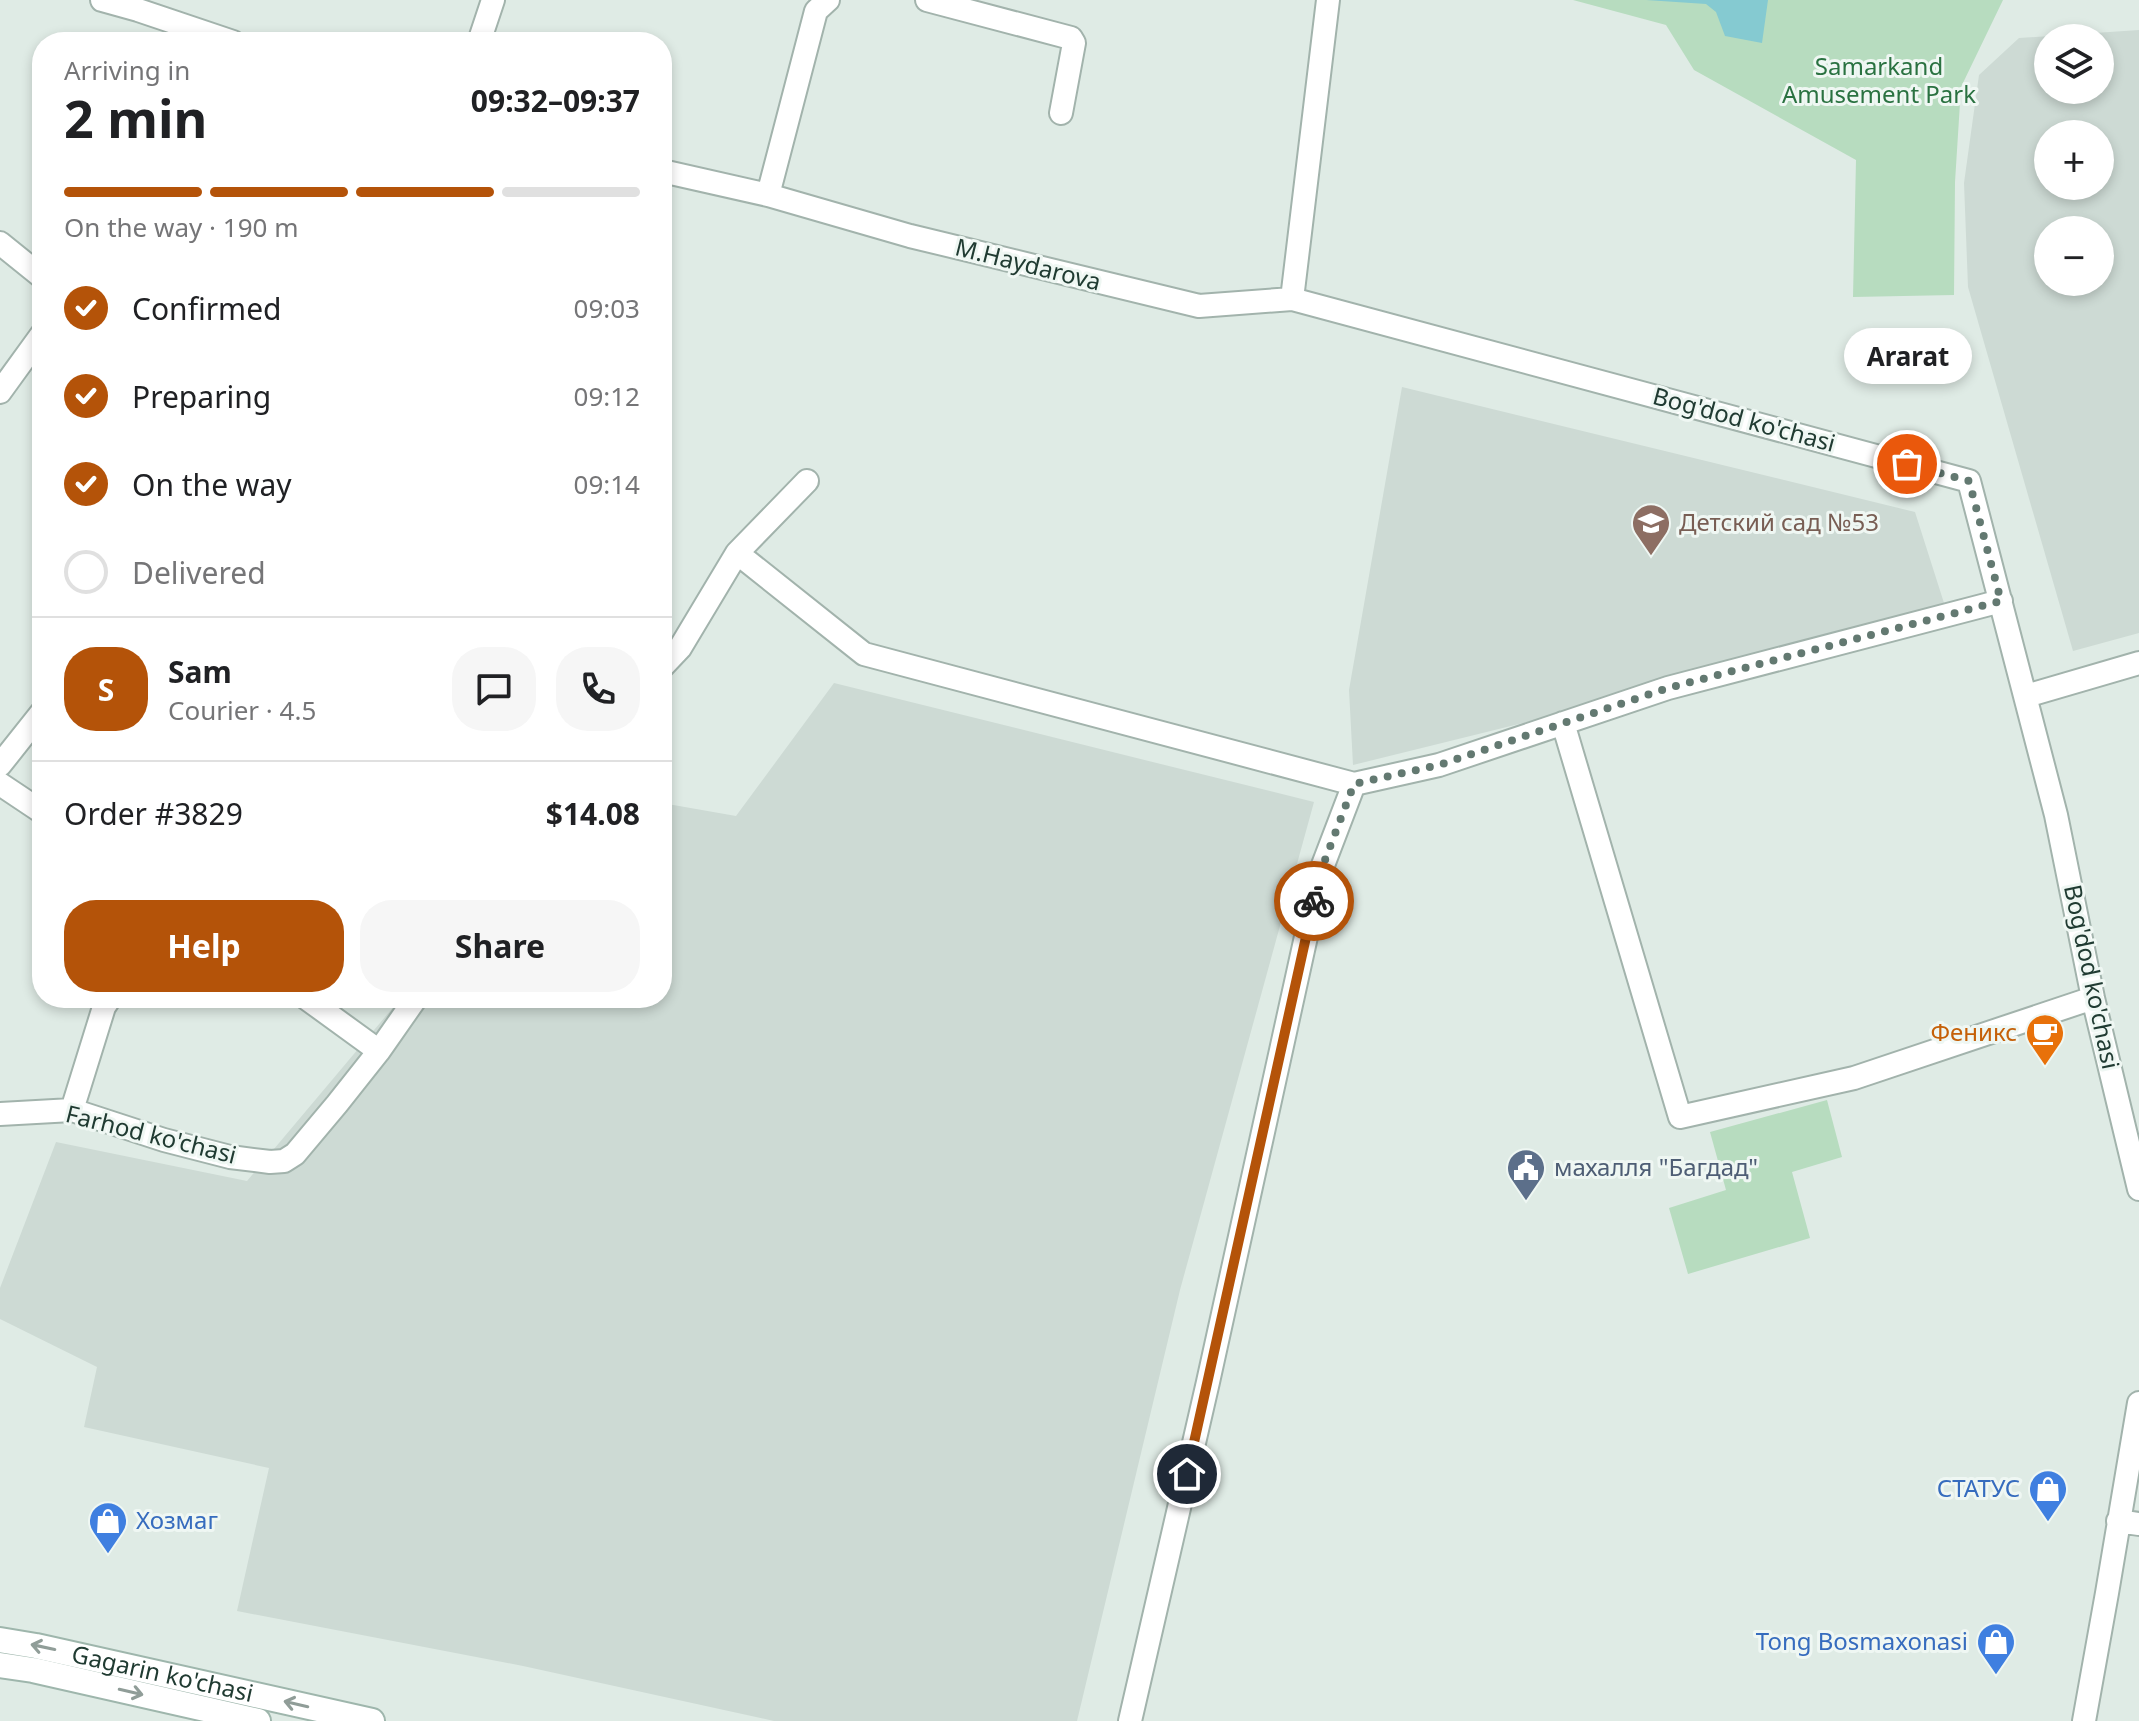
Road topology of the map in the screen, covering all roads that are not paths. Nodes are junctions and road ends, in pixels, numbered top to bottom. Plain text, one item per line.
1 (102, 0) edge
2 (493, 0) edge
3 (828, 0) edge
4 (927, 0) edge
5 (1328, 0) edge
6 (203, 32) edge
7 (482, 32) edge
8 (1061, 113) dead end
9 (672, 173) edge
10 (768, 195) junction
11 (0, 243) edge
12 (32, 269) edge
13 (1292, 299) junction
14 (32, 348) edge
15 (0, 392) edge
16 (807, 481) dead end
17 (737, 553) junction
18 (2001, 601) junction
19 (672, 656) edge
20 (2139, 663) edge
21 (2026, 696) junction
22 (1563, 723) junction
23 (32, 725) edge
24 (0, 765) edge
25 (0, 784) edge
26 (1354, 784) junction
27 (32, 805) edge
28 (2093, 998) junction
29 (104, 1008) edge
30 (320, 1008) edge
31 (409, 1008) edge
32 (379, 1051) junction
33 (72, 1110) junction
34 (0, 1114) edge
35 (2139, 1189) edge
36 (2139, 1403) edge
37 (2129, 1522) edge
38 (0, 1640) edge
39 (0, 1665) edge
40 (258, 1721) edge
41 (372, 1721) edge
42 (1130, 1721) edge
43 (2084, 1721) edge

1 - 6 street
2 - 7 street
3 - 10 street
4 - 8 street
5 - 13 street
9 - 10 street, M.Haydarova
10 - 13 street, M.Haydarova
11 - 12 street
13 - 18 street, Bog'dod ko'chasi
14 - 15 street
16 - 17 street
17 - 19 street
17 - 26 street
18 - 21 street, Bog'dod ko'chasi
18 - 22 street
20 - 21 street
21 - 28 street, Bog'dod ko'chasi
22 - 26 street
22 - 28 street
23 - 24 street
25 - 27 street
26 - 42 street
28 - 35 street, Bog'dod ko'chasi
29 - 33 street
30 - 32 street
31 - 32 street, Farhod ko'chasi
32 - 33 street, Farhod ko'chasi
33 - 34 street, Farhod ko'chasi
36 - 37 street
37 - 43 street
41 -> 38 main road, Gagarin ko'chasi
39 -> 40 main road, Gagarin ko'chasi

